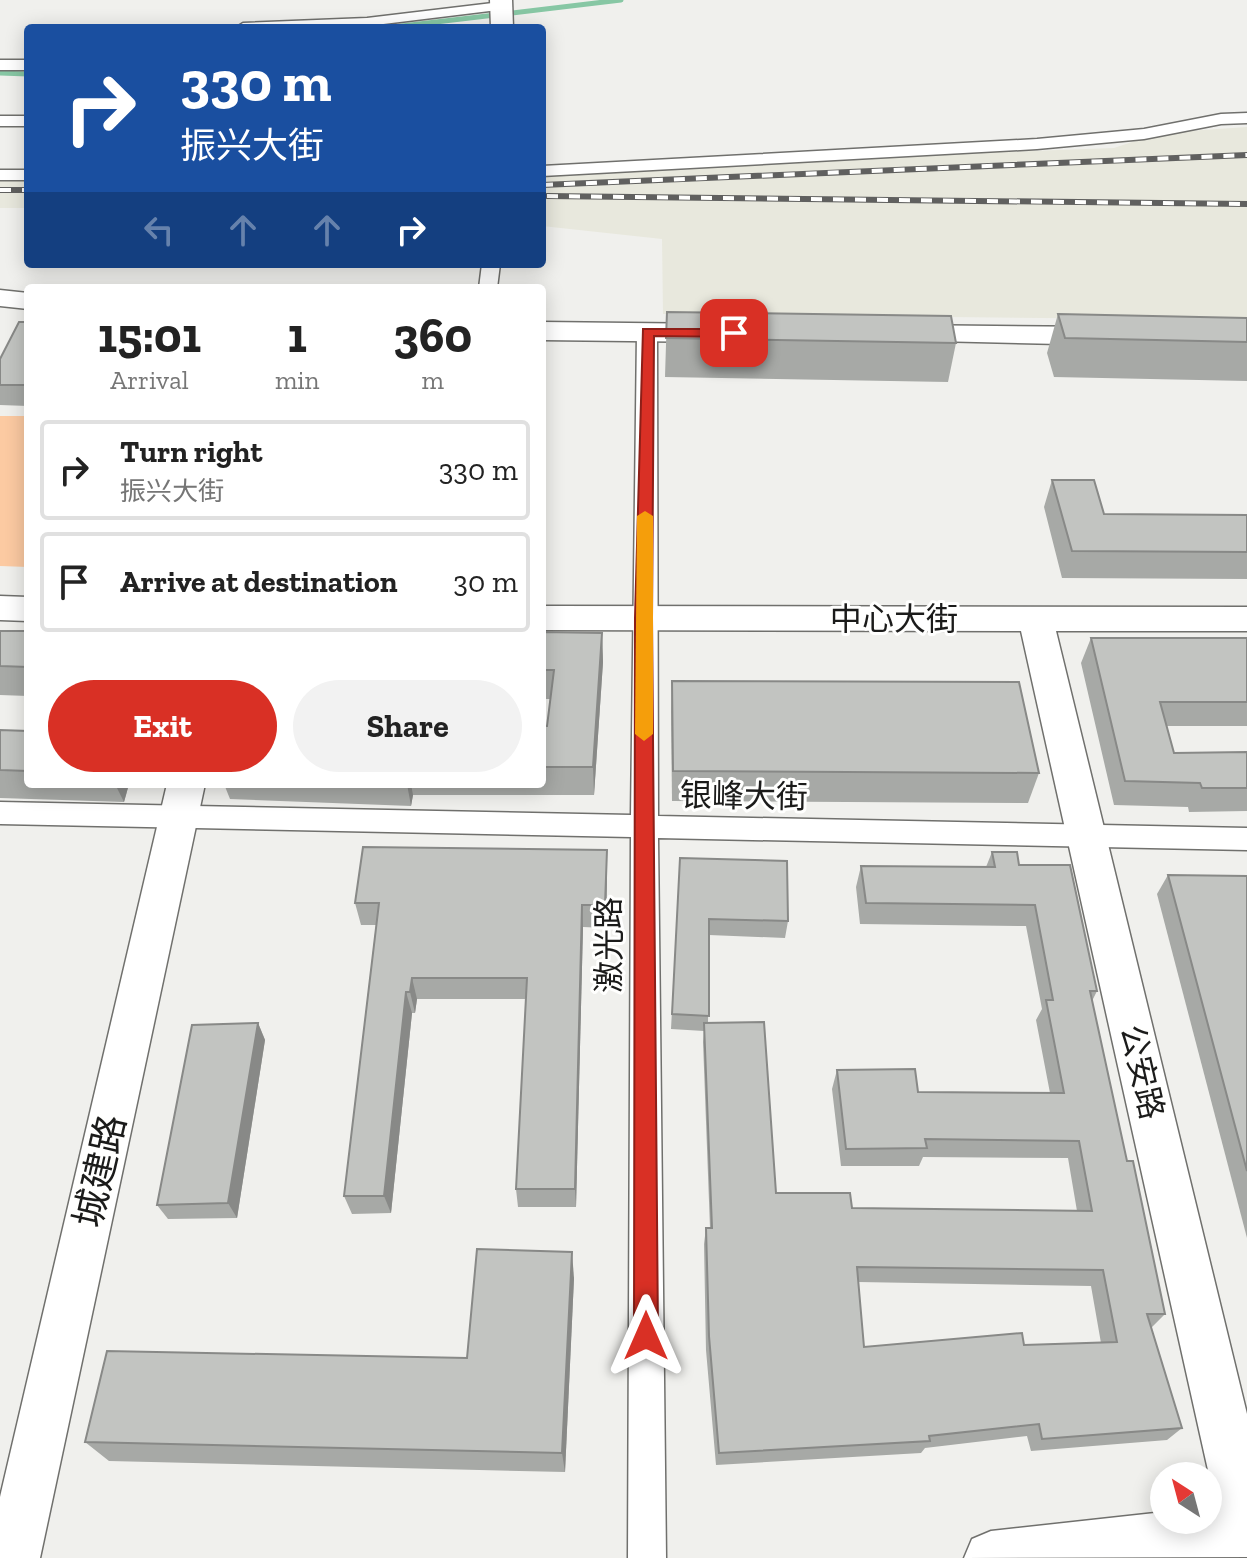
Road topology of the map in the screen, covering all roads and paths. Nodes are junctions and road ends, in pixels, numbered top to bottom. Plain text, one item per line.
1 (501, 17) edge
2 (326, 24) edge
3 (0, 65) edge
4 (24, 65) edge
5 (1247, 118) edge
6 (0, 121) edge
7 (24, 121) edge
8 (546, 171) edge
9 (0, 175) edge
10 (24, 175) edge
11 (0, 298) edge
12 (24, 301) edge
13 (546, 331) edge
14 (647, 332) junction
15 (737, 333) edge
16 (879, 334) edge
17 (1126, 336) edge
18 (0, 608) edge
19 (24, 609) edge
20 (546, 618) edge
21 (644, 618) junction
22 (1036, 619) junction
23 (1247, 619) edge
24 (182, 801) edge
25 (0, 813) edge
26 (644, 827) junction
27 (1087, 837) junction
28 (1247, 839) edge
29 (1247, 1528) edge
30 (13, 1558) edge
31 (647, 1558) edge
32 (991, 1558) edge

1 - 2 street
3 - 4 street
5 - 8 street
6 - 7 street
9 - 10 street
11 - 12 street
13 - 14 street
14 - 15 street
14 - 21 street, 激光路
16 - 17 street
18 - 19 street
20 - 21 street, 中心大街
21 - 22 street, 中心大街
21 - 26 street, 激光路
22 - 23 street, 中心大街
22 - 27 street, 公安路
24 - 25 street, 银峰大街
24 - 26 street, 银峰大街
24 - 30 street, 城建路
26 - 27 street, 银峰大街
26 - 31 street, 激光路
27 - 28 street, 银峰大街
27 - 29 street, 公安路
29 - 32 street

